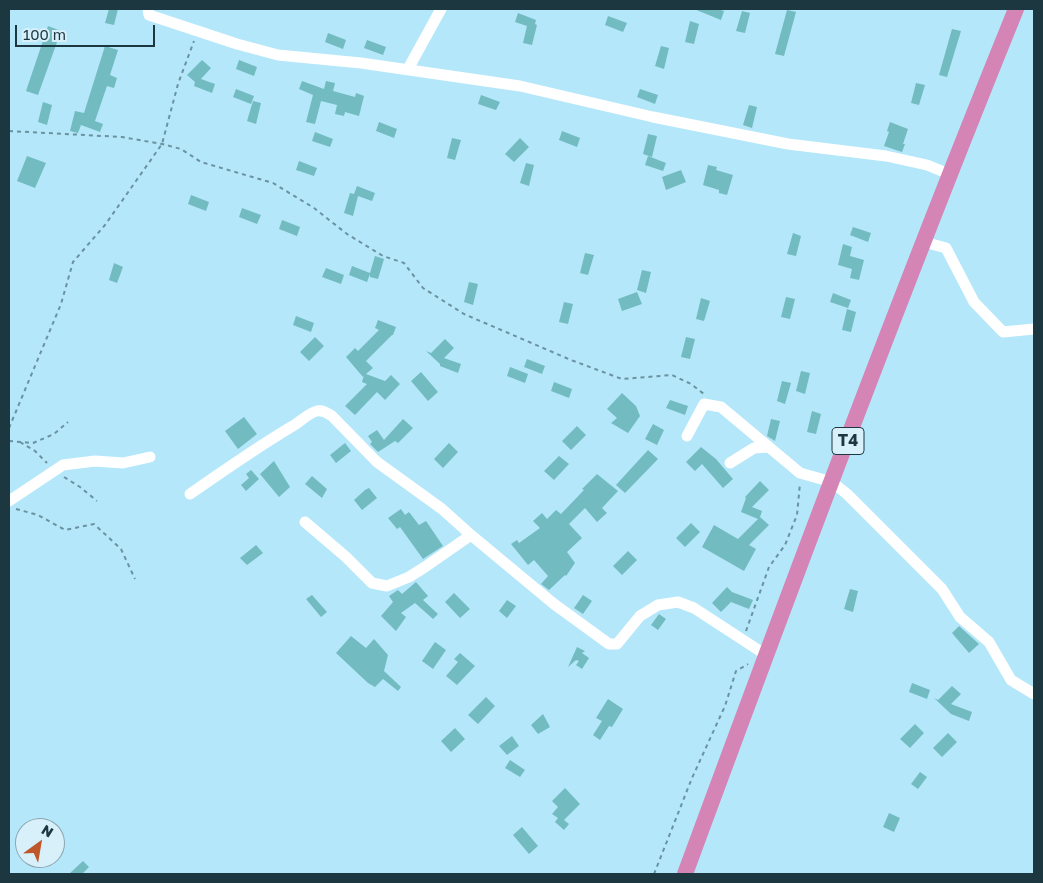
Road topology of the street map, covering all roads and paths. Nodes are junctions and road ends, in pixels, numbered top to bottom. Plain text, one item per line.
1 (148, 9) edge
2 (441, 9) edge
3 (1016, 9) edge
4 (197, 32) junction
5 (408, 69) junction
6 (9, 131) edge
7 (162, 144) junction
8 (949, 174) junction
9 (924, 242) junction
10 (1034, 329) edge
11 (706, 396) dead end
12 (68, 422) dead end
13 (9, 428) edge
14 (687, 436) dead end
15 (9, 442) edge
16 (768, 447) junction
17 (150, 457) dead end
18 (730, 463) dead end
19 (800, 473) junction
20 (832, 482) junction
21 (190, 494) dead end
22 (9, 501) edge
23 (9, 507) edge
24 (305, 522) dead end
25 (471, 536) junction
26 (135, 579) dead end
27 (742, 640) junction
28 (766, 655) junction
29 (1034, 694) edge
30 (654, 874) edge
31 (685, 874) edge

1 - 4 street
2 - 5 street
3 - 8 highway, T4
4 - 5 street
4 - 7 path
5 - 8 street
6 - 7 path
7 - 11 path
7 - 13 path
8 - 9 highway, T4
9 - 10 street
9 - 20 highway, T4
12 - 15 path
14 - 16 street
16 - 18 street
16 - 19 street
17 - 22 street
19 - 20 street
19 - 27 path
20 - 28 highway, T4
20 - 29 street
21 - 25 street
23 - 26 path
24 - 25 street
25 - 27 street
27 - 28 street
28 - 30 path
28 - 31 highway, T4

